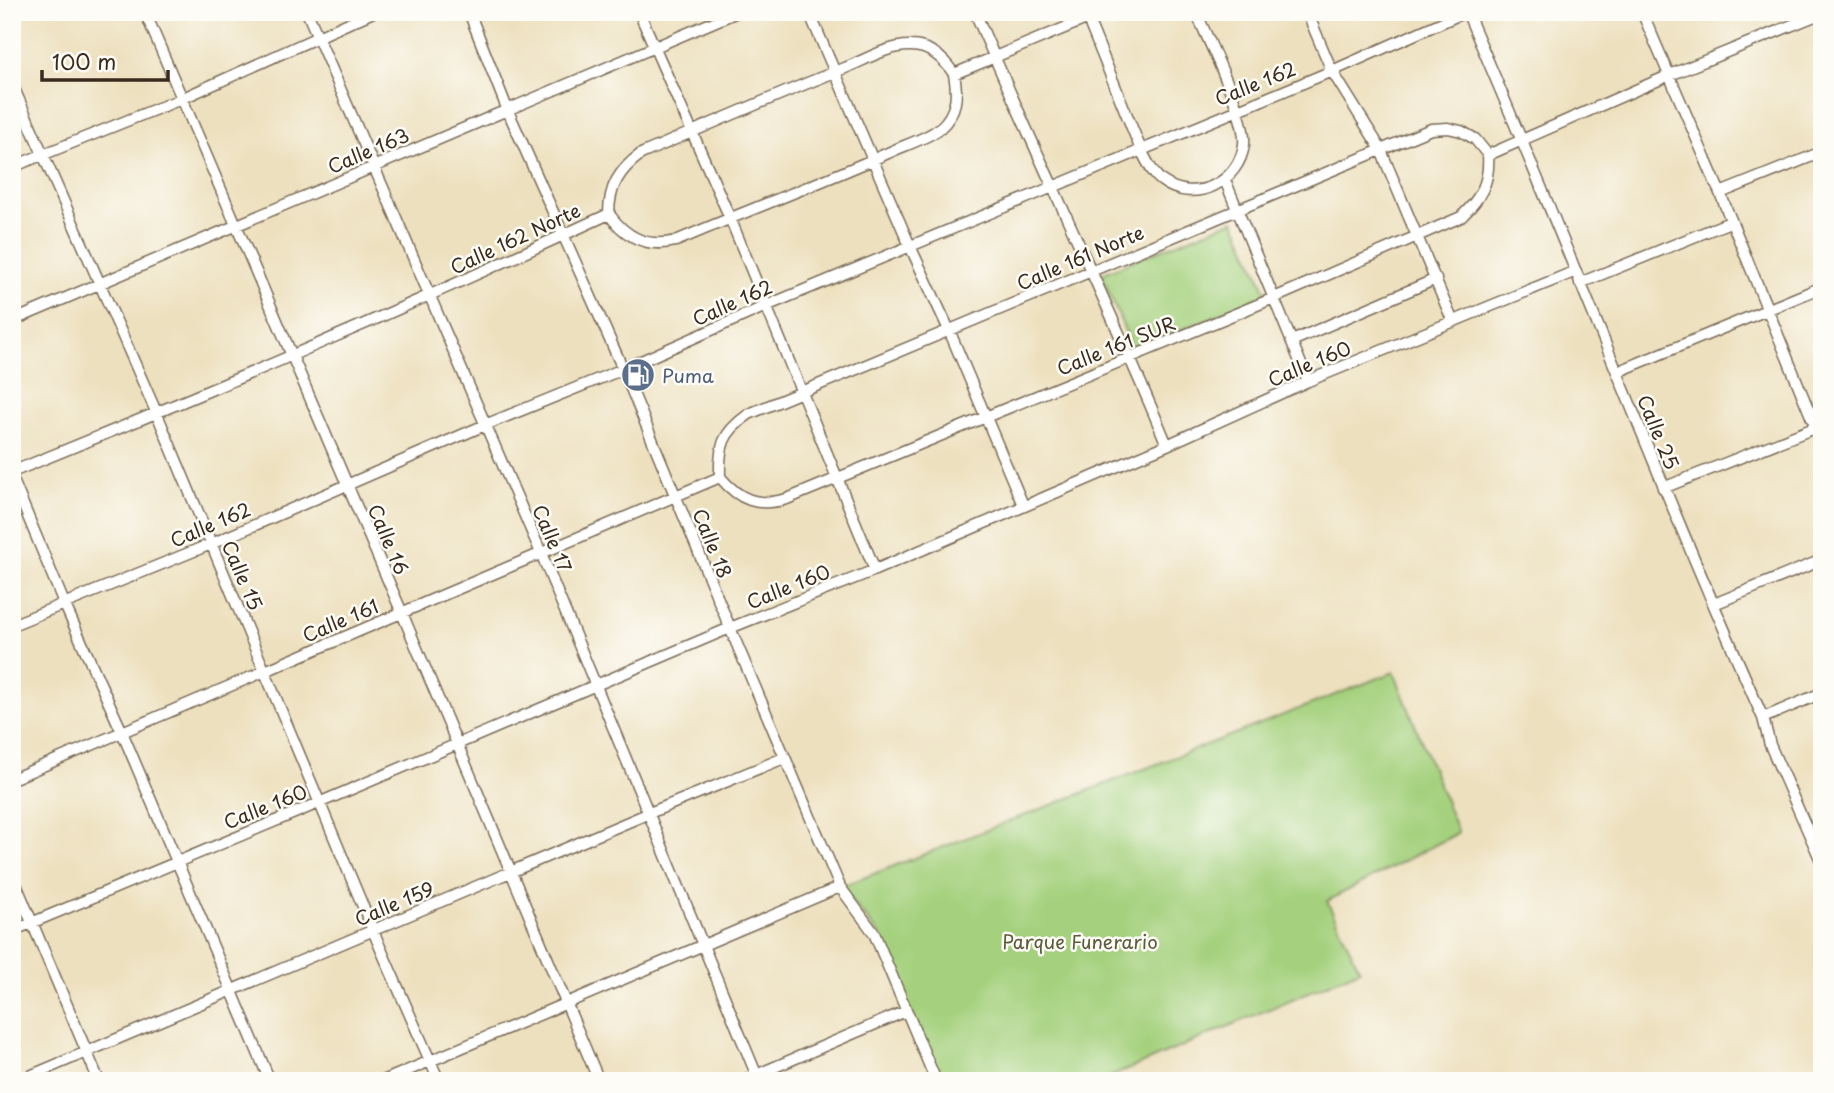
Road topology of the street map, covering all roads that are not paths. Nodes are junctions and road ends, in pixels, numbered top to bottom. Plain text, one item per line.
1 (145, 12) edge
2 (307, 12) edge
3 (373, 12) edge
4 (468, 12) edge
5 (639, 12) edge
6 (737, 12) edge
7 (809, 12) edge
8 (975, 12) edge
9 (1103, 12) edge
10 (1196, 12) edge
11 (1307, 12) edge
12 (1466, 12) edge
13 (1642, 12) edge
14 (1822, 13) edge
15 (1086, 16) edge
16 (317, 36) junction
17 (654, 47) junction
18 (995, 58) junction
19 (836, 71) junction
20 (1332, 71) junction
21 (954, 75) junction
22 (1670, 75) junction
23 (12, 84) edge
24 (181, 99) junction
25 (1237, 109) junction
26 (508, 111) junction
27 (691, 132) junction
28 (1523, 140) junction
29 (1380, 149) junction
30 (1141, 150) junction
31 (1822, 152) edge
32 (42, 154) junction
33 (1488, 155) junction
34 (873, 160) junction
35 (375, 166) junction
36 (12, 167) edge
37 (1225, 180) junction
38 (1051, 186) junction
39 (1720, 193) junction
40 (1238, 211) junction
41 (609, 214) junction
42 (730, 218) junction
43 (1730, 222) junction
44 (236, 226) junction
45 (563, 235) junction
46 (1419, 237) junction
47 (910, 246) junction
48 (1576, 271) junction
49 (1093, 272) junction
50 (1437, 279) junction
51 (1580, 283) junction
52 (100, 284) junction
53 (1822, 287) edge
54 (430, 296) junction
55 (1274, 298) junction
56 (766, 306) junction
57 (1766, 310) junction
58 (12, 321) edge
59 (1453, 322) junction
60 (949, 330) junction
61 (1292, 341) junction
62 (292, 355) junction
63 (1131, 357) junction
64 (624, 369) junction
65 (1617, 372) junction
66 (1308, 381) junction
67 (801, 392) junction
68 (157, 414) junction
69 (985, 417) junction
70 (485, 425) junction
71 (1819, 426) edge
72 (1822, 443) edge
73 (1167, 445) junction
74 (12, 472) edge
75 (720, 477) junction
76 (12, 478) edge
77 (838, 479) junction
78 (347, 485) junction
79 (1663, 488) junction
80 (675, 496) junction
81 (1023, 505) junction
82 (211, 544) junction
83 (541, 553) junction
84 (1822, 560) edge
85 (875, 570) junction
86 (64, 603) junction
87 (1714, 604) junction
88 (402, 613) junction
89 (12, 625) edge
90 (730, 628) junction
91 (265, 671) junction
92 (595, 685) junction
93 (1822, 693) edge
94 (1763, 718) junction
95 (122, 732) junction
96 (455, 744) junction
97 (784, 758) junction
98 (12, 779) edge
99 (321, 802) junction
100 (647, 814) junction
101 (177, 861) junction
102 (1822, 863) edge
103 (510, 873) junction
104 (12, 875) edge
105 (840, 887) junction
106 (32, 922) junction
107 (373, 930) junction
108 (12, 931) edge
109 (703, 946) junction
110 (232, 990) junction
111 (565, 1002) junction
112 (906, 1011) junction
113 (86, 1051) junction
114 (431, 1061) junction
115 (758, 1078) edge
116 (18, 1081) edge
117 (99, 1081) edge
118 (270, 1081) edge
119 (383, 1081) edge
120 (439, 1081) edge
121 (599, 1081) edge
122 (742, 1081) edge
123 (936, 1081) edge

1 - 24 street, Calle 16
2 - 16 street, Calle 17
3 - 16 street
4 - 26 street, Calle 18
5 - 17 street
6 - 17 street, Calle 163
7 - 19 street
8 - 18 street
9 - 15 street
10 - 25 street
11 - 20 street
12 - 20 street, Calle 162
12 - 28 street, Calle 25
13 - 22 street
14 - 22 street
15 - 18 street
15 - 30 street
16 - 24 street
16 - 35 street, Calle 17
17 - 26 street, Calle 163
17 - 27 street
18 - 21 street
18 - 38 street
19 - 21 street
19 - 27 street
19 - 34 street
20 - 25 street, Calle 162
20 - 29 street
21 - 34 street, Calle 162 Norte
22 - 28 street
22 - 39 street
23 - 32 street, Calle 15
24 - 32 street
24 - 44 street, Calle 16
25 - 30 street, Calle 162
25 - 37 street
26 - 35 street, Calle 163
26 - 45 street, Calle 18
27 - 41 street
27 - 42 street
28 - 33 street
28 - 48 street, Calle 25
29 - 33 street, Calle 161 Norte
29 - 40 street, Calle 161 Norte
29 - 46 street
30 - 37 street
30 - 38 street, Calle 162
31 - 39 street
32 - 36 street
32 - 52 street, Calle 15
33 - 46 street, Calle 161 SUR
34 - 42 street, Calle 162 Norte
34 - 47 street
35 - 44 street, Calle 163
35 - 54 street, Calle 17
37 - 40 street
38 - 47 street, Calle 162
38 - 49 street
39 - 43 street
40 - 49 street, Calle 161 Norte
40 - 55 street
41 - 42 street, Calle 162 Norte
41 - 45 street, Calle 162 Norte
42 - 56 street
43 - 51 street
43 - 57 street
44 - 52 street, Calle 163
44 - 62 street, Calle 16
45 - 54 street, Calle 162 Norte
45 - 64 street, Calle 18
46 - 50 street
46 - 55 street, Calle 161 SUR
47 - 56 street, Calle 162
47 - 60 street
48 - 51 street, Calle 25
48 - 59 street, Calle 160
49 - 60 street, Calle 161 Norte
49 - 63 street
50 - 59 street
50 - 61 street
51 - 65 street, Calle 25
52 - 58 street, Calle 163
52 - 68 street, Calle 15
53 - 57 street
54 - 62 street, Calle 162 Norte
54 - 70 street, Calle 17
55 - 61 street
55 - 63 street, Calle 161 SUR
56 - 64 street, Calle 162
56 - 67 street
57 - 65 street
57 - 71 street
59 - 66 street, Calle 160
60 - 67 street, Calle 161 Norte
60 - 69 street
61 - 66 street
62 - 68 street, Calle 162 Norte
62 - 78 street, Calle 16
63 - 69 street, Calle 161 SUR
63 - 73 street
64 - 70 street, Calle 162
64 - 80 street, Calle 18
65 - 79 street, Calle 25
66 - 73 street, Calle 160
67 - 75 street, Calle 161 Norte
67 - 77 street
68 - 74 street, Calle 162 Norte
68 - 82 street, Calle 15
69 - 77 street, Calle 161 SUR
69 - 81 street
70 - 78 street, Calle 162
70 - 83 street, Calle 17
71 - 72 street
71 - 79 street
73 - 81 street, Calle 160
75 - 77 street, Calle 161 SUR
75 - 80 street, Calle 161
76 - 86 street
77 - 85 street
78 - 82 street, Calle 162
78 - 88 street, Calle 16
79 - 87 street, Calle 25
80 - 83 street, Calle 161
80 - 90 street, Calle 18
81 - 85 street, Calle 160
82 - 86 street, Calle 162
82 - 91 street, Calle 15
83 - 88 street, Calle 161
83 - 92 street, Calle 17
84 - 87 street
85 - 90 street, Calle 160
86 - 89 street, Calle 162
86 - 95 street
87 - 94 street, Calle 25
88 - 91 street, Calle 161
88 - 96 street, Calle 16
90 - 92 street, Calle 160
90 - 97 street, Calle 18
91 - 95 street, Calle 161
91 - 99 street, Calle 15
92 - 96 street, Calle 160
92 - 100 street, Calle 17
93 - 94 street
94 - 102 street, Calle 25
95 - 98 street, Calle 161
95 - 101 street
96 - 99 street, Calle 160
96 - 103 street, Calle 16
97 - 100 street, Calle 159
97 - 105 street, Calle 18
99 - 101 street, Calle 160
99 - 107 street, Calle 15
100 - 103 street, Calle 159
100 - 109 street, Calle 17
101 - 106 street, Calle 160
101 - 110 street
103 - 107 street, Calle 159
103 - 111 street, Calle 16
104 - 106 street
105 - 109 street
105 - 112 street, Calle 18
106 - 108 street, Calle 160
106 - 113 street
107 - 110 street, Calle 159
107 - 114 street, Calle 15
109 - 111 street
109 - 115 street, Calle 17
110 - 113 street, Calle 159
110 - 118 street
111 - 114 street
111 - 121 street, Calle 16
112 - 115 street
112 - 123 street, Calle 18
113 - 116 street, Calle 159
113 - 117 street
114 - 119 street
114 - 120 street, Calle 15
115 - 122 street

